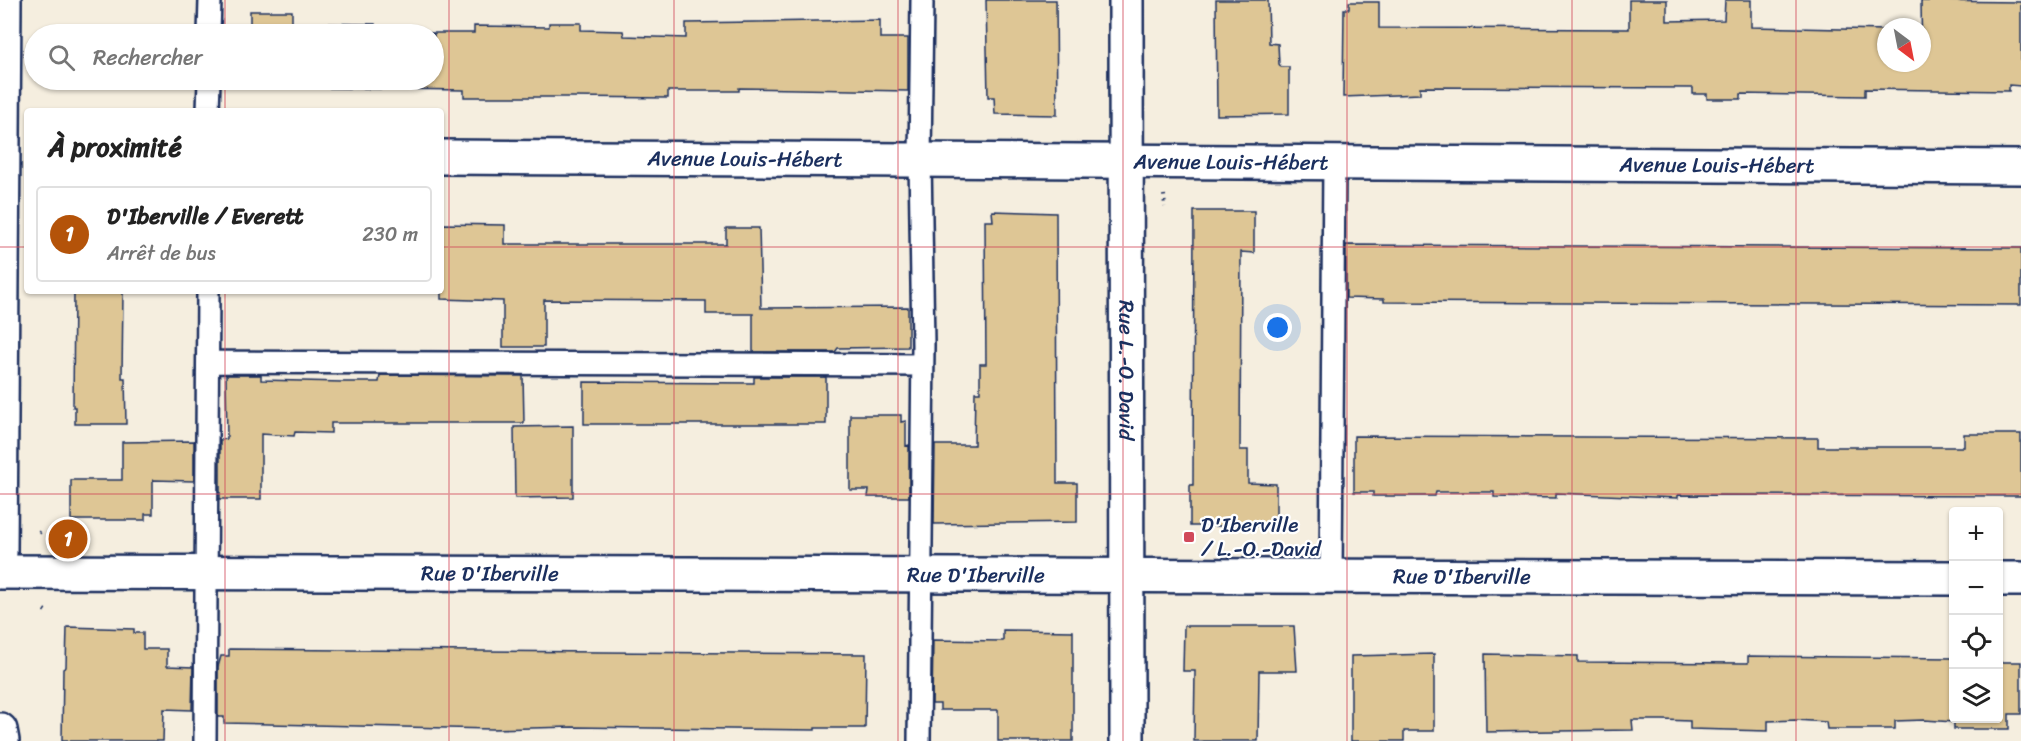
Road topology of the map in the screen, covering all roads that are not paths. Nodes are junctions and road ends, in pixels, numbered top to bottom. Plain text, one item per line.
1 (4, 0) edge
2 (210, 0) edge
3 (921, 0) edge
4 (1126, 0) edge
5 (209, 24) edge
6 (208, 90) edge
7 (208, 108) edge
8 (11, 157) edge
9 (444, 157) edge
10 (920, 159) junction
11 (1125, 161) junction
12 (1334, 162) junction
13 (2021, 167) edge
14 (208, 294) edge
15 (209, 362) junction
16 (922, 365) junction
17 (0, 553) edge
18 (0, 572) edge
19 (208, 572) junction
20 (920, 573) junction
21 (1125, 574) junction
22 (1331, 576) junction
23 (1949, 578) edge
24 (2003, 579) edge
25 (2021, 579) edge
26 (0, 730) edge
27 (2, 741) edge
28 (205, 741) edge
29 (919, 741) edge
30 (1127, 741) edge

1 - 8 street
2 - 5 lane
3 - 10 lane
4 - 11 street, Rue L.-O. David
6 - 7 lane
8 - 17 street
9 - 10 street, Avenue Louis-Hébert
10 - 11 street, Avenue Louis-Hébert
10 - 16 lane
11 - 12 street, Avenue Louis-Hébert
11 - 21 street, Rue L.-O. David
12 - 13 street, Avenue Louis-Hébert
12 - 22 lane
14 - 15 lane
15 - 16 lane
15 - 19 lane
16 - 20 lane
18 - 19 street, Rue D'Iberville
19 - 20 street, Rue D'Iberville
19 - 28 lane
20 - 21 street, Rue D'Iberville
20 - 29 lane
21 - 22 street, Rue D'Iberville
21 - 30 street, Rue L.-O. David
22 - 23 street, Rue D'Iberville
24 - 25 street
26 - 27 street

